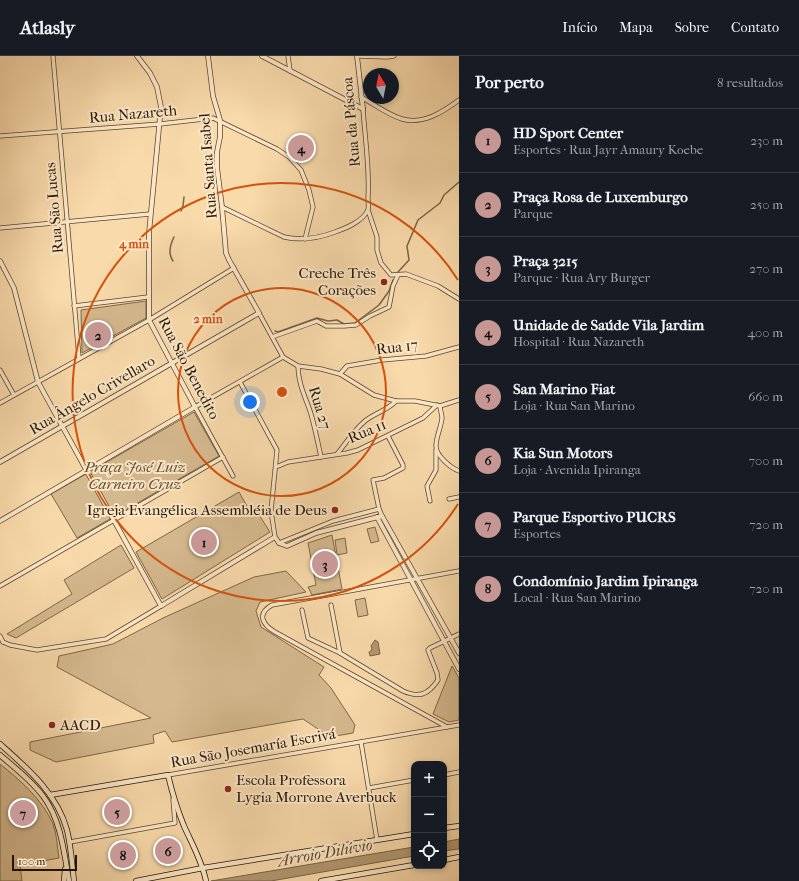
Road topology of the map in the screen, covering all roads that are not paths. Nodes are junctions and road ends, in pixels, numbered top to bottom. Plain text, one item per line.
1 (53, 56) edge
2 (137, 56) edge
3 (208, 56) edge
4 (262, 56) edge
5 (288, 56) edge
6 (358, 56) edge
7 (394, 56) edge
8 (290, 71) junction
9 (361, 96) junction
10 (459, 100) edge
11 (363, 109) junction
12 (220, 120) junction
13 (160, 124) junction
14 (60, 132) junction
15 (0, 136) edge
16 (222, 207) junction
17 (368, 210) junction
18 (150, 214) junction
19 (67, 222) junction
20 (0, 228) edge
21 (305, 239) junction
22 (0, 261) edge
23 (234, 268) junction
24 (398, 275) junction
25 (148, 297) junction
26 (459, 298) edge
27 (74, 306) junction
28 (258, 313) junction
29 (148, 320) junction
30 (272, 337) junction
31 (459, 347) edge
32 (283, 357) junction
33 (79, 358) junction
34 (171, 364) junction
35 (298, 366) junction
36 (0, 370) edge
37 (340, 374) junction
38 (38, 382) junction
39 (240, 382) junction
40 (14, 395) junction
41 (396, 400) junction
42 (459, 400) edge
43 (0, 403) edge
44 (438, 405) junction
45 (195, 407) junction
46 (62, 427) junction
47 (388, 436) junction
48 (436, 447) junction
49 (337, 454) junction
50 (223, 457) junction
51 (321, 457) junction
52 (0, 462) edge
53 (276, 467) junction
54 (86, 470) junction
55 (459, 471) edge
56 (233, 476) dead end
57 (459, 497) edge
58 (449, 499) dead end
59 (430, 502) dead end
60 (379, 510) junction
61 (382, 516) junction
62 (377, 517) junction
63 (0, 520) edge
64 (114, 520) junction
65 (275, 537) junction
66 (279, 543) junction
67 (459, 571) edge
68 (418, 579) junction
69 (411, 580) junction
70 (0, 586) edge
71 (331, 605) dead end
72 (162, 606) junction
73 (302, 610) dead end
74 (459, 634) edge
75 (0, 636) edge
76 (451, 638) junction
77 (444, 642) junction
78 (1, 643) edge
79 (459, 653) edge
80 (340, 654) junction
81 (459, 668) edge
82 (459, 725) edge
83 (447, 727) junction
84 (362, 742) junction
85 (0, 744) edge
86 (0, 755) edge
87 (459, 772) edge
88 (447, 774) edge
89 (168, 775) junction
90 (411, 781) edge
91 (369, 788) junction
92 (50, 794) junction
93 (43, 796) junction
94 (173, 796) junction
95 (61, 815) junction
96 (459, 826) edge
97 (447, 828) edge
98 (411, 834) edge
99 (377, 840) junction
100 (70, 842) junction
101 (459, 857) edge
102 (447, 859) edge
103 (66, 864) junction
104 (411, 866) edge
105 (204, 868) junction
106 (205, 879) edge
107 (338, 879) edge
108 (64, 881) edge
109 (69, 881) edge
110 (74, 881) edge
111 (136, 881) edge
112 (321, 881) edge

1 - 14 street, Rua São Lucas
2 - 13 street, Rua São Benedito
3 - 12 street, Rua Santa Isabel
4 - 8 street
5 - 8 street
6 - 7 street
6 - 9 street, Rua da Páscoa
8 - 11 street
9 - 10 street
9 - 11 street, Rua da Páscoa
11 - 17 street, Rua da Páscoa
12 - 13 street, Rua Nazareth
12 - 16 street, Rua Santa Isabel
12 - 21 street, Rua Nazareth
13 - 14 street, Rua Nazareth
13 - 18 street, Rua São Benedito
14 - 15 street, Rua Nazareth
14 - 19 street, Rua São Lucas
16 - 21 street
16 - 23 street, Rua Santa Isabel
17 - 21 street
17 - 24 street
18 - 19 street
18 - 25 street, Rua São Benedito
19 - 20 street
19 - 27 street, Rua São Lucas
22 - 38 street
23 - 28 street, Rua Santa Isabel
23 - 29 street
24 - 26 street
24 - 30 street
25 - 27 street
25 - 29 street, Rua São Benedito
27 - 33 street, Rua São Lucas
28 - 30 street, Rua Santa Isabel
28 - 34 street, Rua Ângelo Crivellaro
29 - 33 street
29 - 34 street, Rua São Benedito
30 - 32 street, Rua Santa Isabel
31 - 37 street, Rua 17
32 - 35 street
32 - 39 street
33 - 38 street
34 - 45 street, Rua São Benedito
34 - 46 street, Rua Ângelo Crivellaro
35 - 37 street
35 - 51 street, Rua 27
36 - 40 street
37 - 41 street
38 - 40 street
38 - 46 street
39 - 45 street
39 - 53 street
40 - 43 street
41 - 44 street
41 - 49 street
42 - 44 street
44 - 47 street, Rua 11
44 - 48 street
45 - 50 street, Rua São Benedito
45 - 54 street
46 - 52 street, Rua Ângelo Crivellaro
46 - 54 street
47 - 49 street, Rua 11
47 - 60 street
48 - 55 street
48 - 59 street
49 - 51 street, Rua 11
50 - 56 street, Rua São Benedito
50 - 64 street
51 - 53 street, Rua 11
53 - 65 street
54 - 63 street
54 - 64 street
57 - 58 street
60 - 61 street
60 - 66 street
61 - 62 street
61 - 68 street
62 - 66 street
62 - 69 street
64 - 70 street
64 - 72 street
65 - 66 street
65 - 72 street
67 - 68 street
68 - 69 street
68 - 76 street
69 - 77 street
69 - 83 street
71 - 80 street
72 - 78 street
73 - 80 street
74 - 76 street
75 - 78 street
76 - 77 street
76 - 79 street
77 - 80 street
77 - 81 street
82 - 83 street, Rua São Josemaría Escrivá
83 - 84 street, Rua São Josemaría Escrivá
84 - 89 street, Rua São Josemaría Escrivá
84 - 91 street
85 - 92 main road
86 - 93 main road
87 - 88 street
89 - 92 main road, Rua São Josemaría Escrivá
89 - 94 main road
90 - 91 street
91 - 99 street
92 - 95 main road
93 - 95 main road
93 - 103 main road
94 - 100 street
94 - 105 main road
95 - 100 main road
96 - 97 main road
98 - 99 main road
99 - 105 main road
100 - 110 main road
101 - 102 main road
103 - 108 main road
103 - 109 main road
104 - 107 main road
105 - 106 main road
105 - 111 main road
107 - 112 main road

